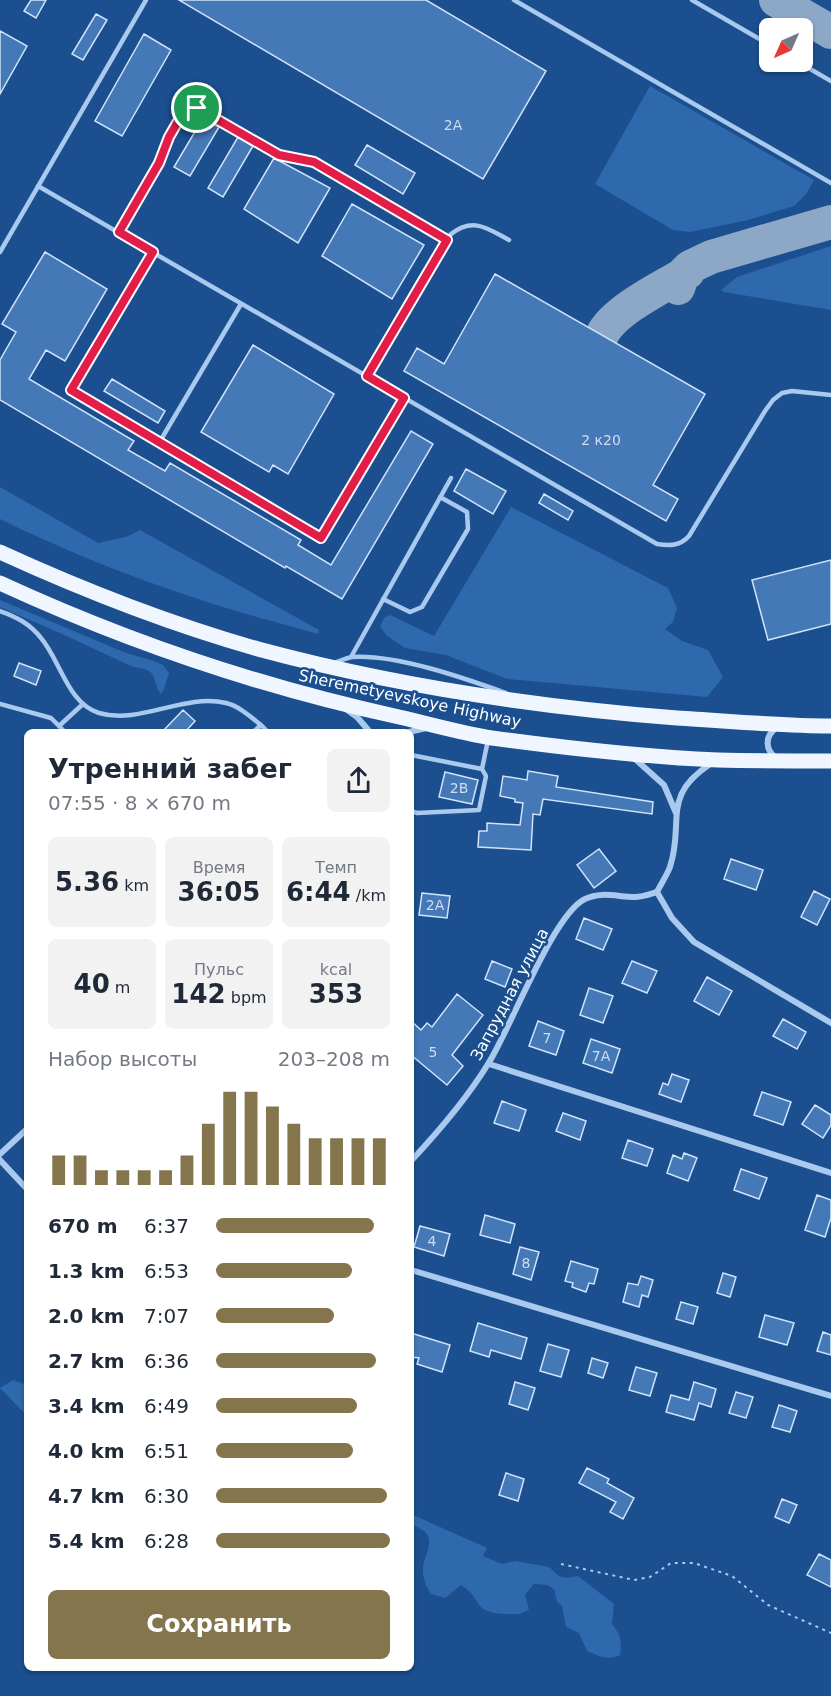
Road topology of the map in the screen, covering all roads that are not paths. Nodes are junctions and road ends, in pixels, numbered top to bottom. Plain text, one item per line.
1 (146, 0) edge
2 (514, 0) edge
3 (692, 0) edge
4 (759, 39) edge
5 (813, 71) edge
6 (831, 81) edge
7 (831, 183) edge
8 (38, 186) junction
9 (119, 232) junction
10 (447, 240) junction
11 (509, 240) dead end
12 (0, 252) edge
13 (153, 252) junction
14 (241, 304) junction
15 (367, 376) junction
16 (831, 395) edge
17 (404, 398) junction
18 (159, 443) junction
19 (451, 478) dead end
20 (440, 497) junction
21 (0, 552) edge
22 (0, 583) edge
23 (382, 599) junction
24 (0, 611) edge
25 (351, 657) junction
26 (325, 666) junction
27 (0, 704) edge
28 (83, 704) junction
29 (338, 704) junction
30 (537, 704) junction
31 (261, 724) junction
32 (59, 726) junction
33 (439, 726) junction
34 (788, 726) junction
35 (831, 726) edge
36 (62, 729) edge
37 (257, 729) edge
38 (265, 729) edge
39 (367, 729) edge
40 (414, 731) edge
41 (489, 737) junction
42 (628, 754) junction
43 (414, 756) edge
44 (717, 760) junction
45 (785, 761) junction
46 (831, 761) edge
47 (482, 769) junction
48 (414, 812) edge
49 (676, 814) junction
50 (657, 892) junction
51 (831, 1023) edge
52 (489, 1064) junction
53 (24, 1132) edge
54 (0, 1154) edge
55 (414, 1158) edge
56 (0, 1160) edge
57 (831, 1173) edge
58 (24, 1186) edge
59 (414, 1271) edge
60 (831, 1396) edge

1 - 8 lane
2 - 7 lane
3 - 4 lane
5 - 6 lane
8 - 9 lane
8 - 12 lane
9 - 10 lane
9 - 13 lane
10 - 11 lane
10 - 15 lane
13 - 14 lane
13 - 18 lane
14 - 15 lane
14 - 18 lane
15 - 17 lane
16 - 17 lane
17 - 18 lane
19 - 20 lane
20 - 23 lane
20 - 23 lane
21 - 26 main road, Sheremetyevskoye Highway
22 - 29 main road, Sheremetyevskoye Highway
23 - 25 lane
24 - 28 lane
25 - 26 lane
25 - 30 lane
26 - 30 main road, Sheremetyevskoye Highway
27 - 32 lane
28 - 31 lane
28 - 32 lane
29 - 33 main road, Sheremetyevskoye Highway
29 - 39 street
30 - 34 main road, Sheremetyevskoye Highway
31 - 37 lane
31 - 38 lane
32 - 36 lane
33 - 40 street
33 - 41 main road, Sheremetyevskoye Highway
34 - 35 main road, Sheremetyevskoye Highway
34 - 45 street
41 - 42 main road, Sheremetyevskoye Highway
41 - 47 lane
42 - 44 main road, Sheremetyevskoye Highway
42 - 49 street
43 - 47 lane
44 - 45 main road, Sheremetyevskoye Highway
44 - 49 street
45 - 46 main road, Sheremetyevskoye Highway
47 - 48 lane
49 - 50 street
50 - 51 street
50 - 52 street, Запрудная улица
52 - 55 street, Запрудная улица
52 - 57 street
53 - 54 street
56 - 58 street
59 - 60 street

